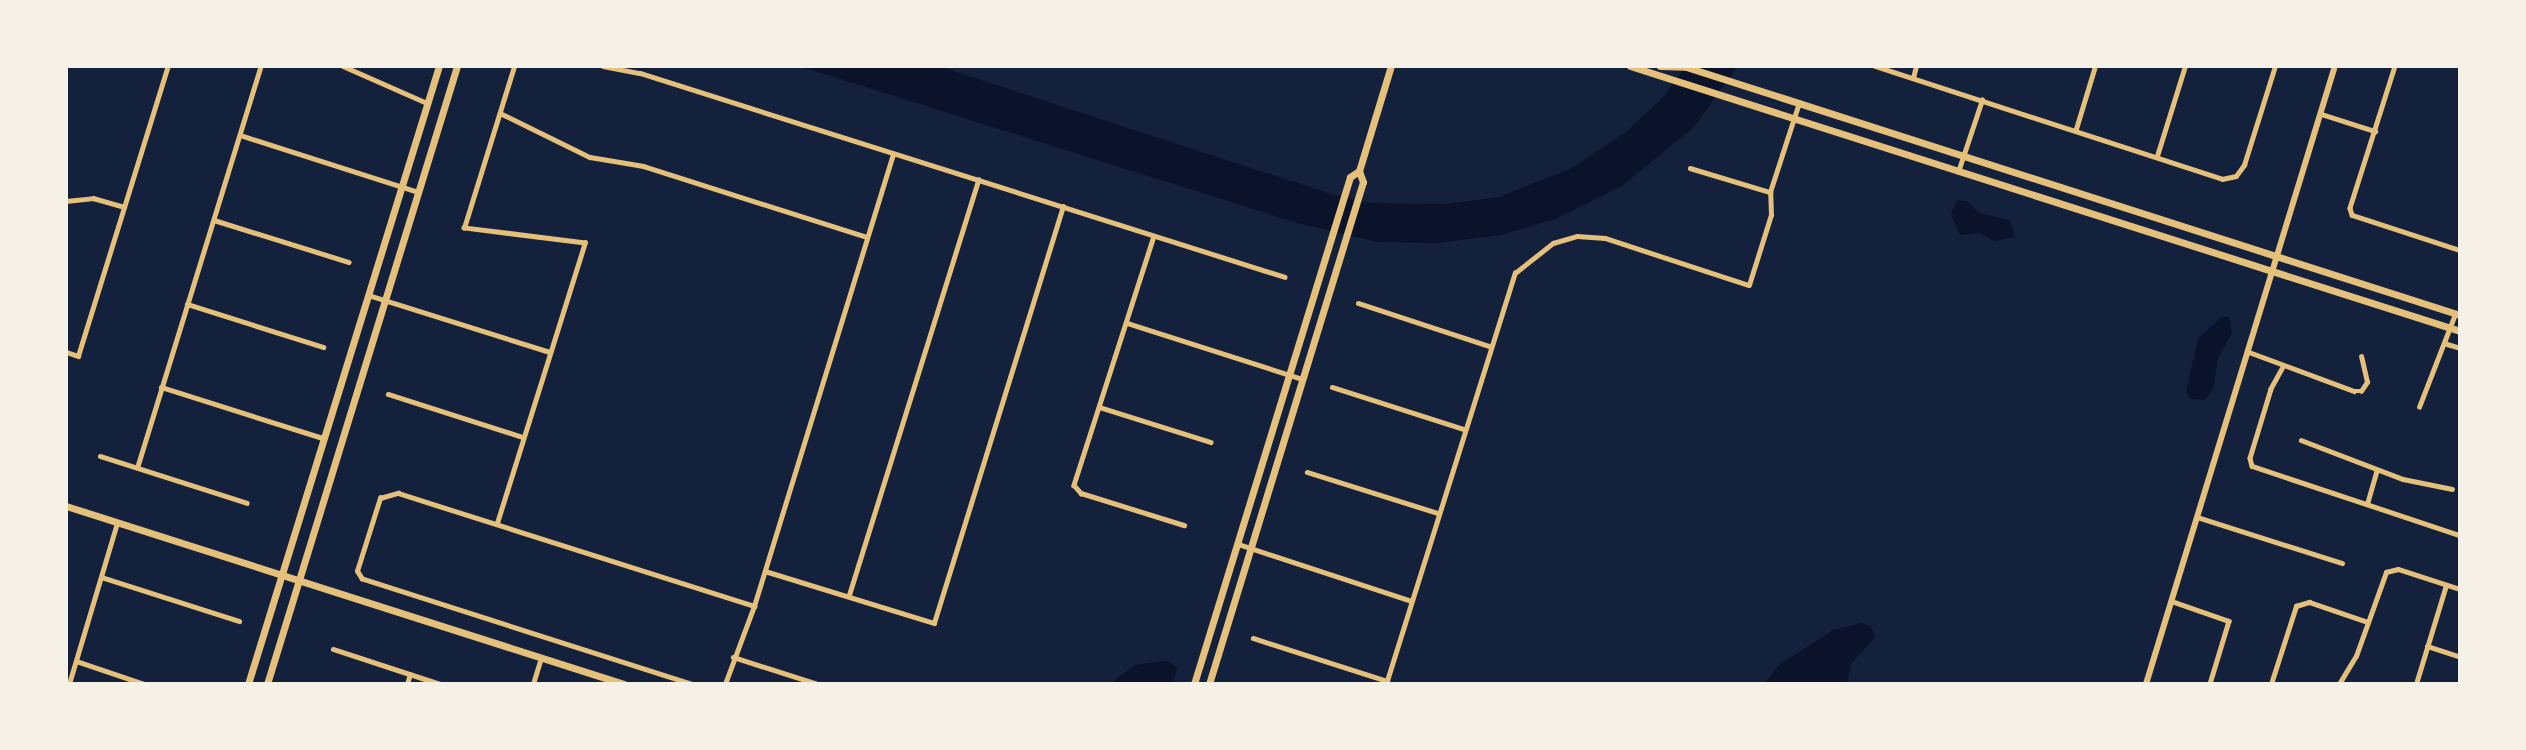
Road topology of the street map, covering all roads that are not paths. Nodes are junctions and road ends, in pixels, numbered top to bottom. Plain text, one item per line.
1 (168, 66) edge
2 (261, 66) edge
3 (343, 66) edge
4 (439, 66) edge
5 (457, 66) edge
6 (514, 66) edge
7 (603, 66) edge
8 (1391, 66) edge
9 (1630, 66) edge
10 (1660, 66) edge
11 (1875, 66) edge
12 (1916, 66) edge
13 (2095, 66) edge
14 (2185, 66) edge
15 (2275, 66) edge
16 (2335, 66) edge
17 (2395, 66) edge
18 (1684, 67) edge
19 (1643, 69) edge
20 (1913, 78) junction
21 (1982, 100) junction
22 (427, 103) junction
23 (1798, 103) junction
24 (500, 113) junction
25 (2321, 114) junction
26 (1794, 119) junction
27 (2076, 129) junction
28 (2375, 131) junction
29 (240, 135) junction
30 (893, 154) junction
31 (1964, 155) junction
32 (2157, 156) junction
33 (1690, 168) dead end
34 (1359, 171) junction
35 (1957, 173) junction
36 (978, 180) junction
37 (401, 186) junction
38 (420, 192) junction
39 (1770, 192) junction
40 (66, 201) edge
41 (1063, 206) junction
42 (124, 207) junction
43 (214, 220) junction
44 (1154, 236) junction
45 (867, 237) junction
46 (2459, 250) edge
47 (2275, 255) junction
48 (349, 262) dead end
49 (2269, 272) junction
50 (1285, 277) dead end
51 (368, 295) junction
52 (386, 300) junction
53 (1358, 303) dead end
54 (187, 304) junction
55 (2457, 314) edge
56 (1127, 323) junction
57 (2455, 330) edge
58 (2444, 343) junction
59 (1489, 346) junction
60 (323, 347) dead end
61 (2459, 348) edge
62 (66, 352) edge
63 (550, 352) junction
64 (2249, 352) junction
65 (2361, 357) dead end
66 (2283, 367) junction
67 (1289, 375) junction
68 (1303, 379) junction
69 (161, 387) junction
70 (1332, 387) dead end
71 (388, 394) dead end
72 (1098, 407) junction
73 (2419, 407) dead end
74 (1464, 429) junction
75 (523, 437) junction
76 (324, 439) junction
77 (2301, 440) dead end
78 (1211, 442) dead end
79 (100, 456) dead end
80 (137, 468) junction
81 (2377, 470) junction
82 (1307, 472) dead end
83 (2452, 488) dead end
84 (247, 503) dead end
85 (2367, 504) junction
86 (66, 506) edge
87 (1438, 513) junction
88 (2200, 518) junction
89 (117, 523) junction
90 (497, 523) junction
91 (1184, 525) dead end
92 (2459, 535) edge
93 (1238, 544) junction
94 (1251, 549) junction
95 (2342, 563) dead end
96 (765, 571) junction
97 (282, 575) junction
98 (101, 577) junction
99 (299, 580) junction
100 (2446, 585) junction
101 (2459, 589) edge
102 (849, 595) junction
103 (1411, 601) junction
104 (2174, 602) junction
105 (754, 606) junction
106 (239, 621) dead end
107 (2368, 622) junction
108 (1253, 638) dead end
109 (2427, 646) junction
110 (333, 649) dead end
111 (733, 657) junction
112 (2459, 657) edge
113 (541, 658) junction
114 (76, 661) junction
115 (410, 674) junction
116 (1386, 682) edge
117 (69, 684) edge
118 (144, 684) edge
119 (248, 684) edge
120 (267, 684) edge
121 (407, 684) edge
122 (440, 684) edge
123 (533, 684) edge
124 (624, 684) edge
125 (691, 684) edge
126 (725, 684) edge
127 (818, 684) edge
128 (1194, 684) edge
129 (1209, 684) edge
130 (2146, 684) edge
131 (2210, 684) edge
132 (2271, 684) edge
133 (2339, 684) edge
134 (2416, 684) edge

1 - 42 street
2 - 29 street
3 - 22 street
4 - 22 main road
5 - 38 main road
6 - 24 street
7 - 30 street
8 - 34 main road
9 - 19 main road
10 - 18 main road
11 - 20 street
12 - 20 street
13 - 27 street
14 - 32 street
15 - 32 street
16 - 25 street
17 - 28 street
18 - 23 main road
19 - 26 main road
20 - 21 street
21 - 27 street
21 - 31 street
22 - 37 main road
23 - 26 street
23 - 31 main road
24 - 45 street
24 - 63 street
25 - 28 street
25 - 47 street
26 - 35 main road
26 - 39 street
27 - 32 street
28 - 46 street
29 - 37 street
29 - 43 street
30 - 36 street
30 - 45 street
31 - 35 street
31 - 47 main road
33 - 39 street
34 - 67 main road
34 - 68 main road
35 - 49 main road
36 - 41 street
36 - 102 street
37 - 38 street
37 - 51 main road
38 - 52 main road
39 - 59 street
40 - 42 street
41 - 44 street
41 - 102 street
42 - 62 street
43 - 48 street
43 - 54 street
44 - 50 street
44 - 56 street
45 - 96 street
47 - 49 street
47 - 55 main road
49 - 57 main road
49 - 64 street
51 - 52 street
51 - 76 main road
52 - 63 street
52 - 99 main road
53 - 59 street
54 - 60 street
54 - 69 street
55 - 57 street
56 - 67 street
56 - 72 street
57 - 58 street
58 - 61 street
58 - 73 street
59 - 74 street
63 - 75 street
64 - 66 street
64 - 88 street
65 - 66 street
66 - 85 street
67 - 68 street
67 - 93 main road
68 - 94 main road
69 - 76 street
69 - 80 street
70 - 74 street
71 - 75 street
72 - 78 street
72 - 91 street
74 - 87 street
75 - 90 street
76 - 97 main road
77 - 81 street
79 - 80 street
80 - 84 street
81 - 83 street
81 - 85 street
82 - 87 street
85 - 92 street
86 - 89 main road
87 - 103 street
88 - 95 street
88 - 104 street
89 - 97 main road
89 - 98 street
90 - 105 street
90 - 125 street
93 - 94 street
93 - 128 main road
94 - 103 street
94 - 129 main road
96 - 102 street
96 - 105 street
97 - 99 main road
97 - 119 main road
98 - 106 street
98 - 114 street
99 - 113 main road
99 - 120 main road
100 - 101 street
100 - 107 street
100 - 109 street
103 - 116 street
104 - 130 street
104 - 131 street
105 - 111 street
107 - 132 street
107 - 133 street
108 - 116 street
109 - 112 street
109 - 134 street
110 - 115 street
111 - 126 street
111 - 127 street
113 - 123 street
113 - 124 main road
114 - 117 street
114 - 118 street
115 - 121 street
115 - 122 street

